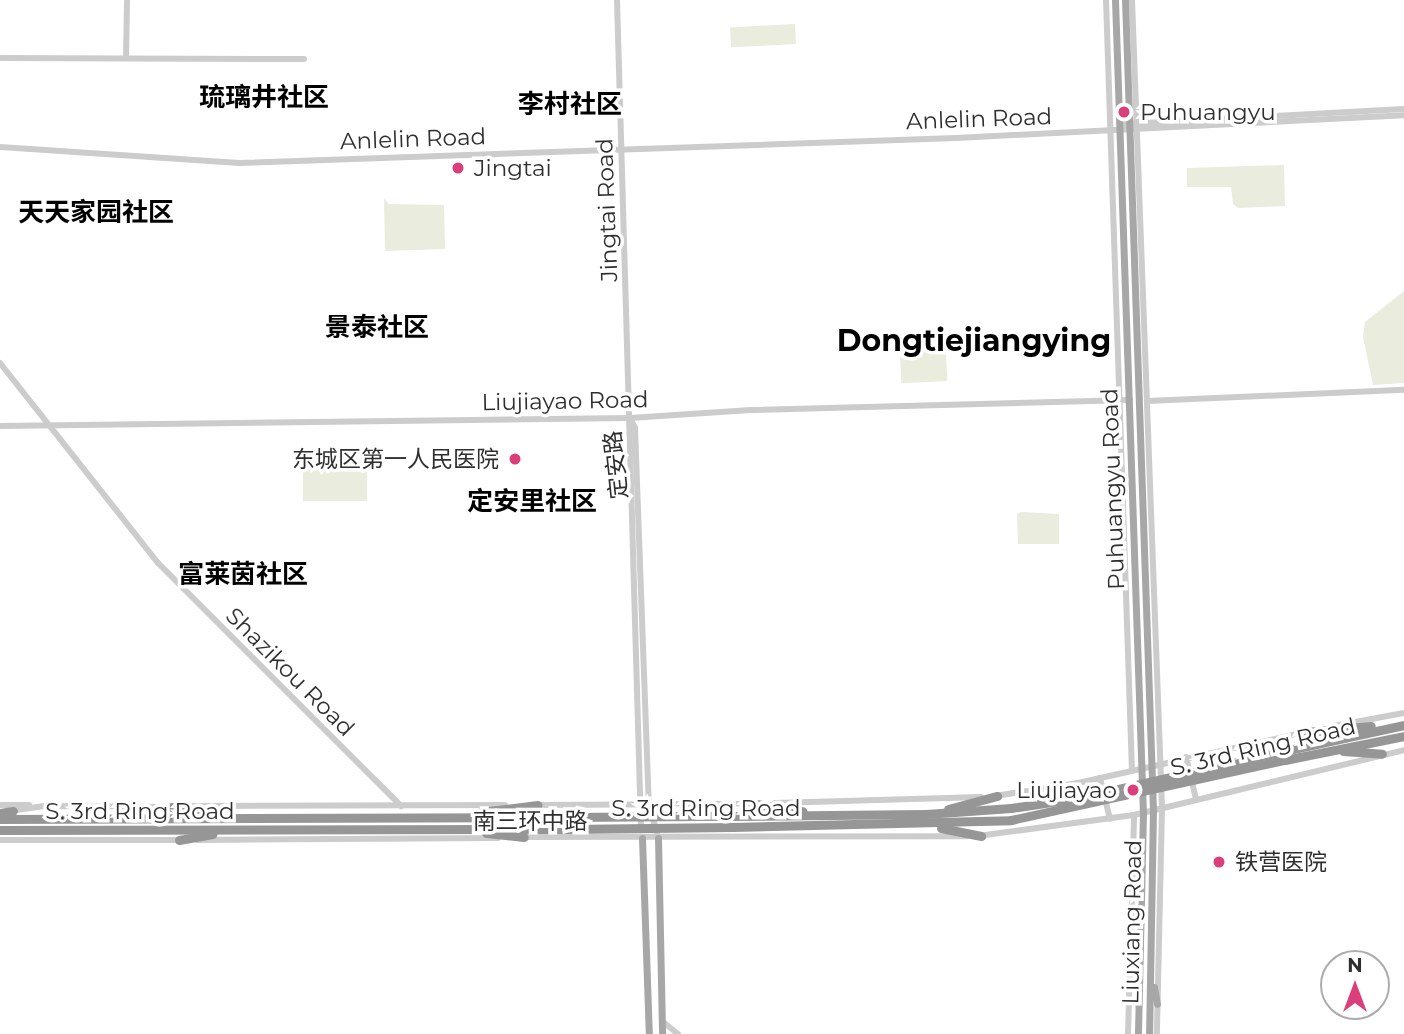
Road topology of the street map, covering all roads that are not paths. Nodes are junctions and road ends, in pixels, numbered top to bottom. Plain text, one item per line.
1 (127, 0) edge
2 (617, 0) edge
3 (1106, 0) edge
4 (1115, 0) edge
5 (1125, 0) edge
6 (1132, 0) edge
7 (0, 58) edge
8 (127, 58) junction
9 (304, 59) dead end
10 (1404, 109) edge
11 (1404, 115) edge
12 (1134, 124) junction
13 (1121, 127) junction
14 (1111, 130) junction
15 (0, 147) edge
16 (622, 150) junction
17 (0, 363) edge
18 (1404, 390) edge
19 (1129, 400) junction
20 (1119, 401) junction
21 (1138, 401) junction
22 (1148, 401) junction
23 (630, 418) junction
24 (48, 424) junction
25 (0, 426) edge
26 (1135, 569) junction
27 (1125, 576) junction
28 (1404, 713) edge
29 (1404, 724) edge
30 (1306, 732) junction
31 (1404, 736) edge
32 (1404, 750) edge
33 (1331, 751) junction
34 (1382, 754) junction
35 (1285, 756) junction
36 (1186, 757) junction
37 (1160, 763) junction
38 (1151, 765) junction
39 (1141, 768) junction
40 (1132, 770) junction
41 (1100, 778) junction
42 (997, 796) junction
43 (1196, 799) junction
44 (602, 804) junction
45 (640, 804) junction
46 (649, 804) junction
47 (696, 804) junction
48 (756, 804) junction
49 (0, 805) edge
50 (538, 805) junction
51 (45, 806) junction
52 (401, 806) junction
53 (171, 807) junction
54 (1162, 808) junction
55 (1153, 810) junction
56 (13, 811) joint
57 (0, 812) edge
58 (1143, 812) junction
59 (926, 814) junction
60 (1134, 815) junction
61 (232, 816) junction
62 (832, 816) junction
63 (443, 817) junction
64 (0, 819) edge
65 (1110, 819) junction
66 (926, 825) junction
67 (435, 828) junction
68 (0, 830) edge
69 (233, 830) junction
70 (981, 836) junction
71 (524, 837) junction
72 (602, 838) junction
73 (642, 838) junction
74 (658, 838) junction
75 (696, 838) junction
76 (0, 840) edge
77 (179, 840) junction
78 (1151, 970) junction
79 (1157, 1004) junction
80 (662, 1021) junction
81 (649, 1034) edge
82 (662, 1034) edge
83 (678, 1034) edge
84 (1128, 1034) edge
85 (1138, 1034) edge
86 (1149, 1034) edge
87 (1157, 1034) edge

1 - 8 street
2 - 16 street, Jingtai Road
3 - 14 street
4 - 13 main road, Puhuangyu Road
5 - 12 main road, Puhuangyu Road
6 - 12 street
7 - 8 street
8 - 9 street
10 - 12 street
11 - 12 street
12 - 13 street, Anlelin Road
12 - 21 main road, Puhuangyu Road
12 - 22 street
13 - 14 street, Anlelin Road
13 - 19 main road, Puhuangyu Road
14 - 16 street, Anlelin Road
14 - 20 street
15 - 16 street, Anlelin Road
16 - 23 street, Jingtai Road
17 - 24 street, Shazikou Road
18 - 22 street
19 - 20 street, Liujiayao Road
19 - 26 main road, Puhuangyu Road
20 - 23 street, Liujiayao Road
20 - 27 street
21 - 22 street
21 - 38 main road, Puhuangyu Road
22 - 37 street
23 - 24 street, Liujiayao Road
23 - 45 street, 定安路
23 - 46 street, 定安路
24 - 25 street, Liujiayao Road
24 - 52 street, Shazikou Road
26 - 27 street
26 - 39 main road, Puhuangyu Road
27 - 40 street
28 - 30 street, 南三环中路
29 - 30 highway
29 - 35 highway, S. 3rd Ring Road
30 - 36 street, 南三环中路
31 - 33 highway, S. 3rd Ring Road
32 - 34 street, 南三环中路
33 - 34 highway
33 - 35 highway, S. 3rd Ring Road
34 - 43 street, 南三环中路
35 - 59 highway, S. 3rd Ring Road, bridge
35 - 66 highway, S. 3rd Ring Road, bridge
36 - 37 street, 南三环中路
36 - 43 street
37 - 38 street, 南三环中路
37 - 54 street
38 - 39 street, 南三环中路
38 - 55 main road, Puhuangyu Road
39 - 40 street, 南三环中路
39 - 58 main road, Puhuangyu Road
40 - 41 street, 南三环中路
41 - 42 street, 南三环中路
41 - 65 street
42 - 48 street, 南三环中路
42 - 59 highway
43 - 54 street, 南三环中路
44 - 45 street, 南三环中路
44 - 50 street, 南三环中路
44 - 72 street
45 - 46 street, 南三环中路
45 - 73 street, 定安路
46 - 47 street, 南三环中路
46 - 74 street, 定安路
47 - 48 street, 南三环中路
47 - 75 street
48 - 62 highway
49 - 51 street
50 - 52 street, 南三环中路
50 - 63 highway
51 - 53 street, 南三环中路
51 - 56 street, 南三环中路
52 - 53 street, 南三环中路
53 - 61 highway
54 - 55 street, 南三环中路
54 - 79 street
55 - 58 street, 南三环中路
55 - 78 main road, Liuxiang Road
56 - 57 highway
58 - 60 street, 南三环中路
58 - 85 main road, Liuxiang Road
59 - 62 highway, S. 3rd Ring Road
60 - 65 street, 南三环中路
60 - 84 street
61 - 63 highway, S. 3rd Ring Road
61 - 64 highway, S. 3rd Ring Road
62 - 63 highway, S. 3rd Ring Road, bridge
65 - 70 street, 南三环中路
66 - 67 highway, S. 3rd Ring Road, bridge
66 - 70 highway
67 - 69 highway, S. 3rd Ring Road
67 - 71 highway
68 - 69 highway, S. 3rd Ring Road
69 - 77 highway
70 - 75 street, 南三环中路
71 - 72 street, 南三环中路
71 - 77 street, 南三环中路
72 - 73 street, 南三环中路
73 - 74 street, 南三环中路
73 - 81 main road
74 - 75 street, 南三环中路
74 - 80 main road
76 - 77 street, 南三环中路
78 - 79 main road
78 - 86 main road, Liuxiang Road
79 - 87 street
80 - 82 main road
80 - 83 street

